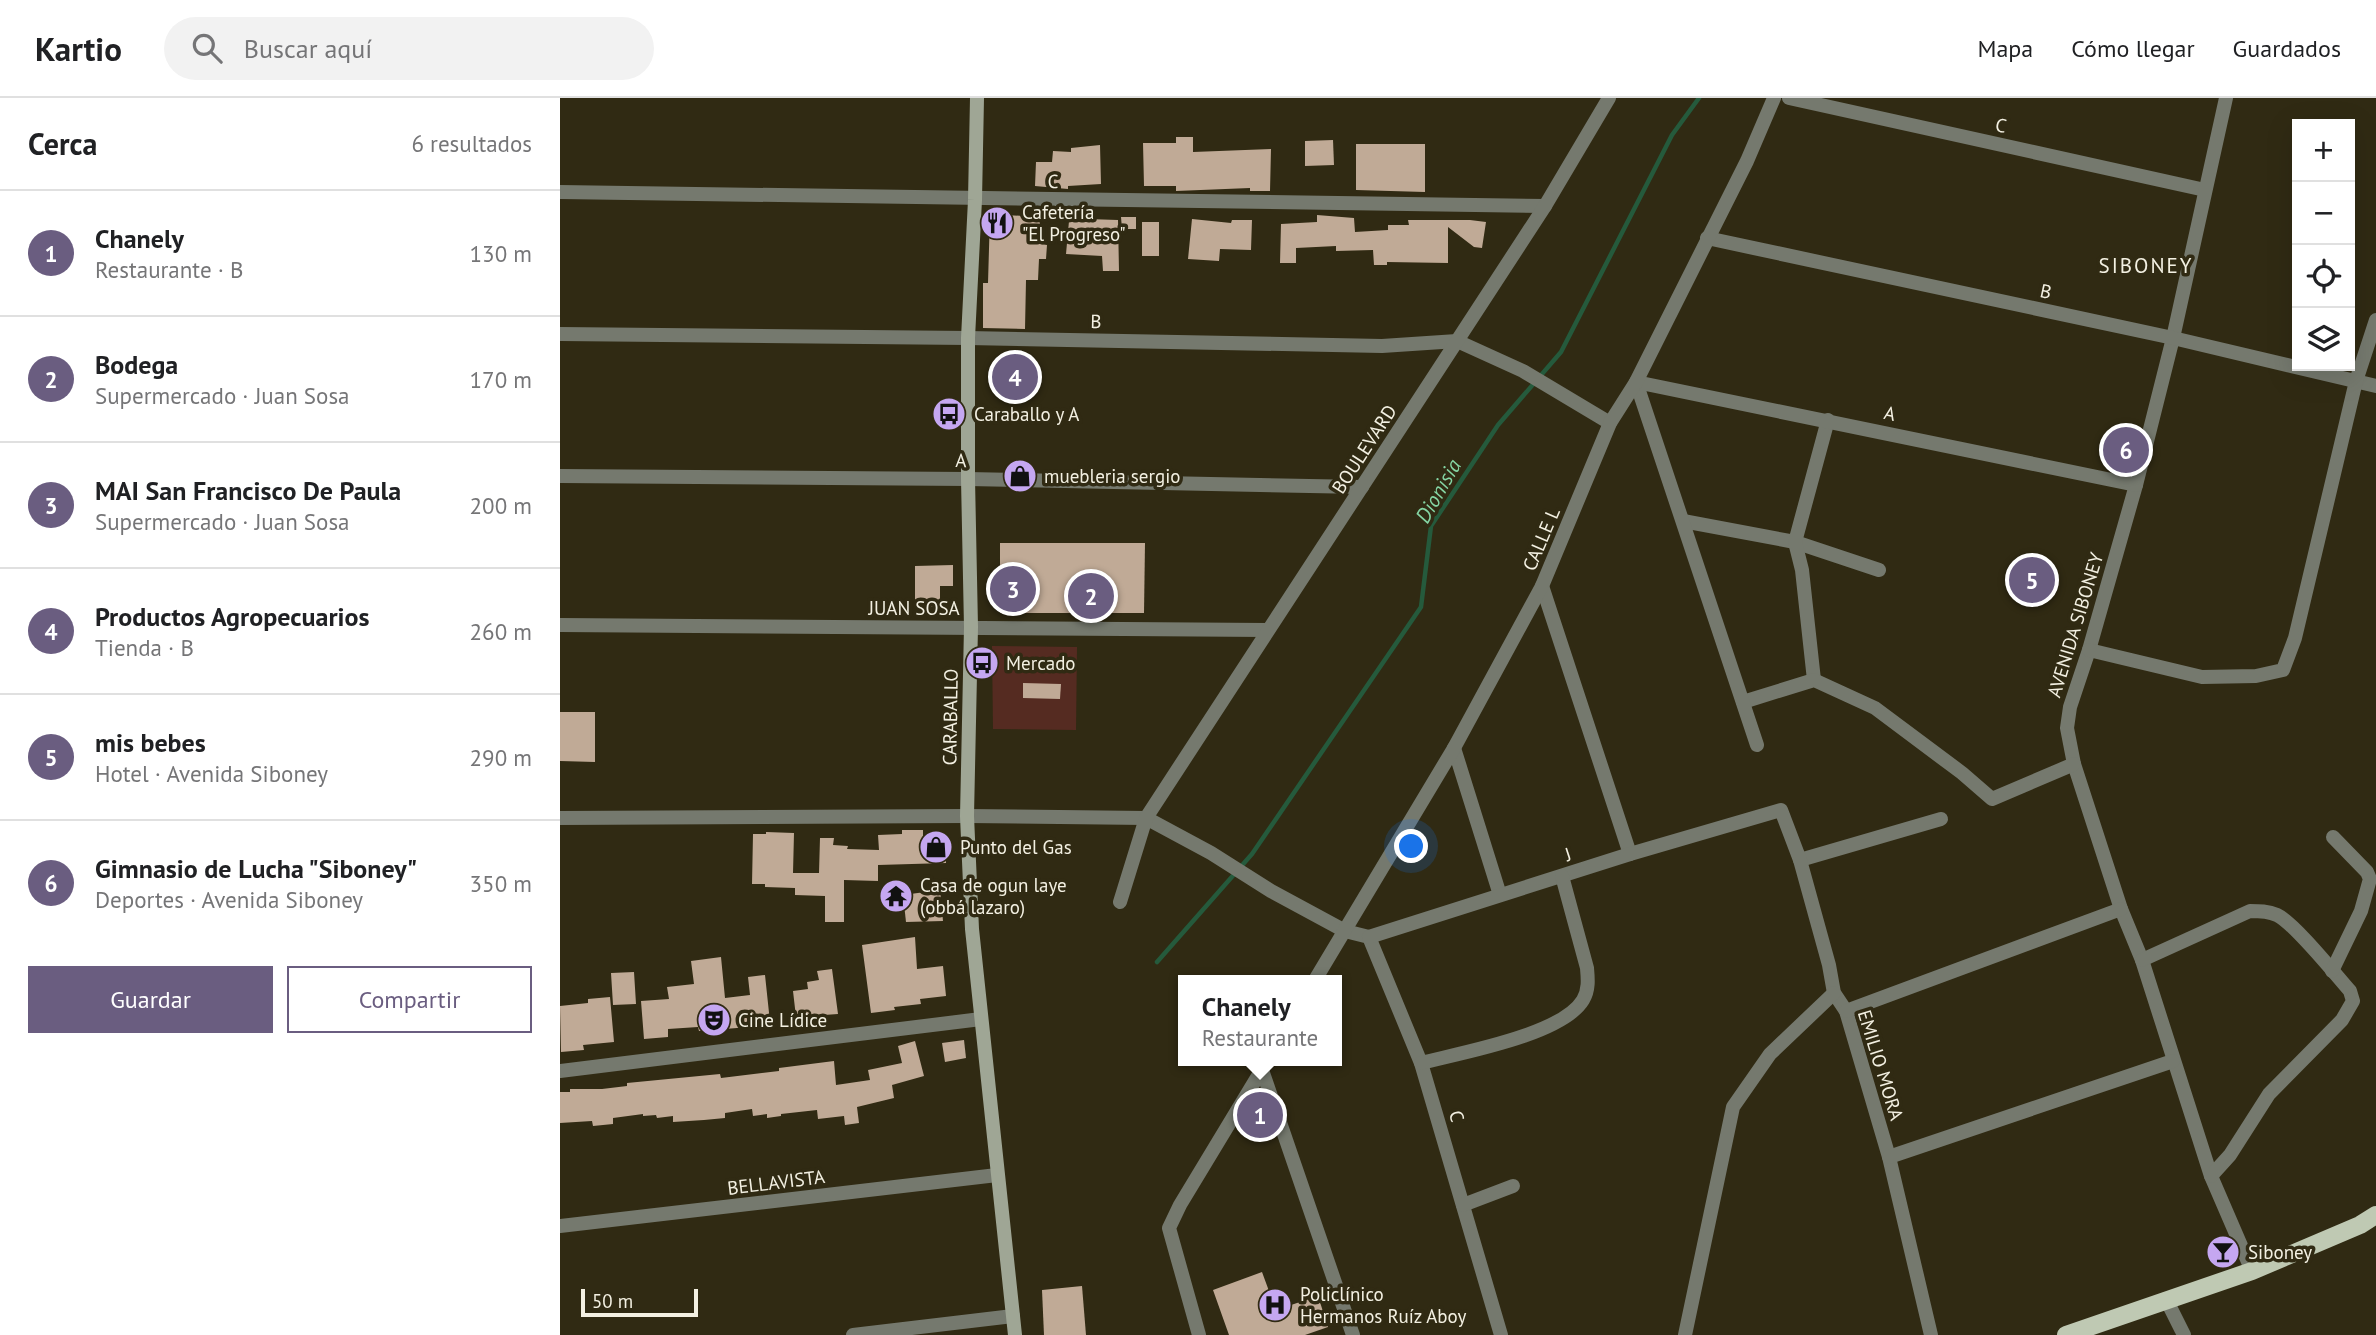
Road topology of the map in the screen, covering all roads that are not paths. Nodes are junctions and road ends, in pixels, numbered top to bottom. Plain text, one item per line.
1 (977, 98) edge
2 (1609, 98) edge
3 (1774, 98) edge
4 (1789, 98) edge
5 (2226, 98) edge
6 (2205, 190) junction
7 (560, 192) edge
8 (975, 200) junction
9 (1545, 206) junction
10 (1707, 238) junction
11 (2376, 320) edge
12 (560, 334) edge
13 (968, 338) junction
14 (2173, 338) junction
15 (1457, 341) junction
16 (2356, 381) junction
17 (1636, 382) junction
18 (2376, 386) edge
19 (1828, 420) junction
20 (1610, 423) junction
21 (560, 475) edge
22 (968, 479) junction
23 (2136, 485) junction
24 (1362, 487) junction
25 (1683, 521) junction
26 (1795, 542) junction
27 (1879, 570) dead end
28 (1542, 586) junction
29 (560, 625) edge
30 (971, 627) junction
31 (1267, 630) junction
32 (2089, 650) junction
33 (1814, 680) junction
34 (1743, 702) junction
35 (1757, 745) dead end
36 (1454, 748) junction
37 (2074, 764) junction
38 (1781, 810) joint
39 (967, 816) junction
40 (560, 818) edge
41 (1146, 818) junction
42 (1941, 819) dead end
43 (2333, 837) dead end
44 (1630, 854) junction
45 (1800, 860) junction
46 (1562, 876) junction
47 (1500, 895) junction
48 (1120, 902) dead end
49 (2121, 909) junction
50 (1345, 931) junction
51 (1369, 937) junction
52 (2141, 960) junction
53 (2332, 971) junction
54 (1318, 975) edge
55 (1834, 993) junction
56 (1846, 1011) junction
57 (981, 1019) junction
58 (2173, 1060) junction
59 (1421, 1063) junction
60 (1263, 1066) edge
61 (1264, 1066) edge
62 (560, 1071) edge
63 (1889, 1157) junction
64 (997, 1175) junction
65 (2211, 1176) junction
66 (1513, 1186) dead end
67 (1463, 1205) junction
68 (2376, 1215) edge
69 (560, 1226) edge
70 (2252, 1271) junction
71 (2166, 1299) junction
72 (1013, 1316) junction
73 (853, 1335) edge
74 (1015, 1335) edge
75 (1199, 1335) edge
76 (1353, 1335) edge
77 (1501, 1335) edge
78 (1685, 1335) edge
79 (1931, 1335) edge
80 (2066, 1335) edge
81 (2184, 1335) edge

1 - 8 street, CARABALLO
2 - 9 street, BOULEVARD
3 - 10 street, CALLE L
4 - 6 street, C
5 - 6 street, AVENIDA SIBONEY
6 - 14 street, AVENIDA SIBONEY
7 - 8 street, C
8 - 9 street, C
8 - 13 street, CARABALLO
9 - 15 street, BOULEVARD
10 - 14 street, B
10 - 17 street, CALLE L
11 - 16 street
12 - 13 street, B
13 - 15 street, B
13 - 22 street, CARABALLO
14 - 16 street, B
14 - 23 street, AVENIDA SIBONEY
15 - 20 street, B
15 - 24 street, BOULEVARD
16 - 18 street, B
16 - 32 street
17 - 19 street, A
17 - 20 street, CALLE L
17 - 25 street
19 - 23 street, A
19 - 26 street
20 - 28 street, CALLE L
21 - 22 street, A
22 - 24 street, A
22 - 30 street, CARABALLO
23 - 32 street, AVENIDA SIBONEY
24 - 31 street, BOULEVARD
25 - 26 street
25 - 34 street
26 - 27 street
26 - 33 street
28 - 36 street, CALLE L
28 - 44 street
29 - 30 street, JUAN SOSA
30 - 31 street, JUAN SOSA
30 - 39 street, CARABALLO
31 - 41 street, BOULEVARD
32 - 37 street, AVENIDA SIBONEY
33 - 34 street
33 - 37 street
34 - 35 street
36 - 47 street
36 - 50 street, CALLE L
37 - 49 street, AVENIDA SIBONEY
38 - 44 street, J
38 - 45 street, EMILIO MORA
39 - 40 street
39 - 41 street
39 - 57 street, CARABALLO
41 - 48 street, BOULEVARD
41 - 50 street
42 - 45 street
43 - 53 street
44 - 46 street, J
45 - 55 street, EMILIO MORA
46 - 47 street, J
46 - 59 street
47 - 51 street, J
49 - 52 street, AVENIDA SIBONEY
49 - 56 street
50 - 51 street
50 - 54 street, CALLE L
51 - 59 street, C
52 - 53 street
52 - 58 street, AVENIDA SIBONEY
53 - 65 street
55 - 56 street, EMILIO MORA
55 - 78 street
56 - 63 street, EMILIO MORA
57 - 62 street
57 - 64 street, CARABALLO
58 - 63 street
58 - 65 street, AVENIDA SIBONEY
59 - 67 street, C
60 - 75 street
61 - 76 street
63 - 79 street, EMILIO MORA
64 - 69 street, BELLAVISTA
64 - 72 street, CARABALLO
65 - 70 street, AVENIDA SIBONEY
66 - 67 street
67 - 77 street, C
68 - 70 main road
70 - 71 main road
71 - 80 main road
71 - 81 street
72 - 73 street
72 - 74 street, CARABALLO

